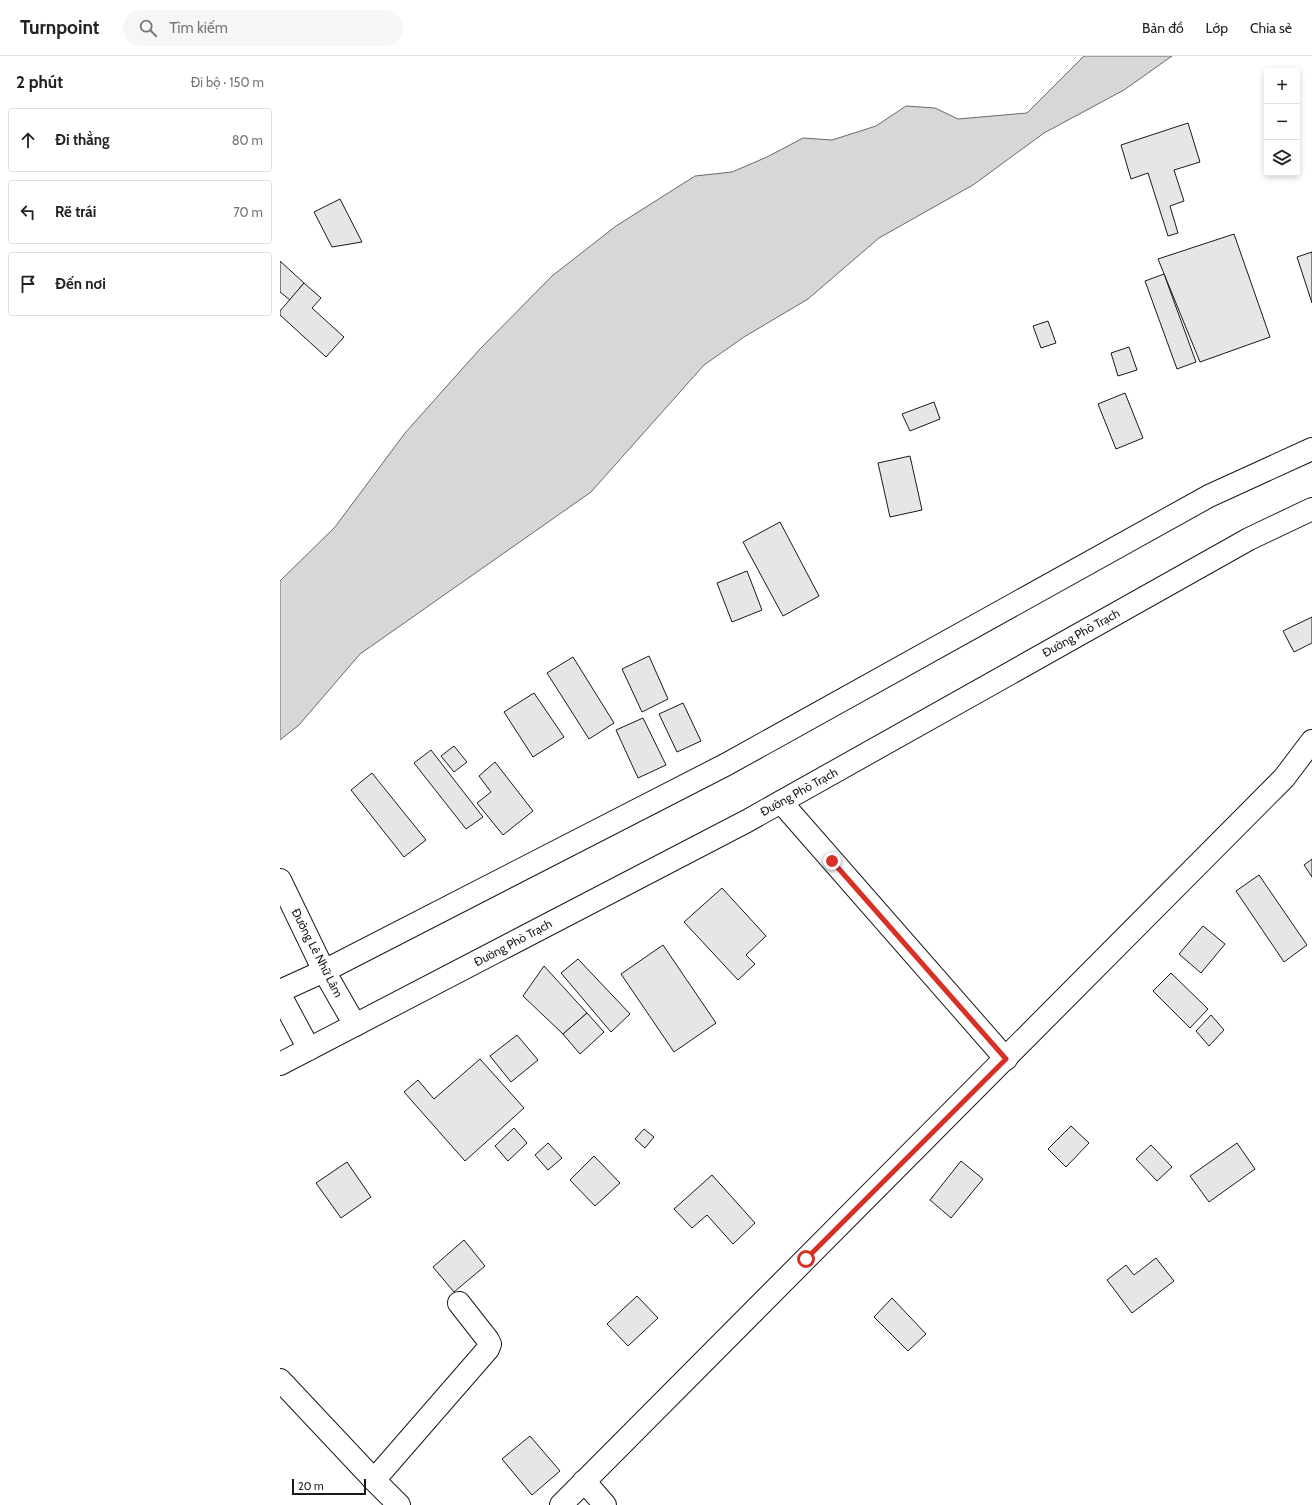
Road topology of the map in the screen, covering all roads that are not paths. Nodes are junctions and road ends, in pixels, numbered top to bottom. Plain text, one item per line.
1 (1312, 449) edge
2 (1312, 509) edge
3 (1312, 741) edge
4 (781, 802) junction
5 (280, 880) edge
6 (324, 971) junction
7 (280, 991) edge
8 (280, 995) edge
9 (355, 1026) junction
10 (309, 1049) junction
11 (1006, 1059) junction
12 (280, 1064) edge
13 (459, 1303) dead end
14 (280, 1380) edge
15 (374, 1480) junction
16 (584, 1481) junction
17 (399, 1505) edge
18 (561, 1505) edge
19 (605, 1505) edge

1 - 6 main road
2 - 4 main road, Đường Phò Trạch
3 - 11 main road
4 - 9 main road, Đường Phò Trạch
4 - 11 main road
5 - 6 main road, Đường Lê Nhữ Lâm
6 - 7 main road
6 - 9 main road, Đường Lê Nhữ Lâm
8 - 10 main road
9 - 10 main road, Đường Phò Trạch
10 - 12 main road, Đường Phò Trạch
11 - 16 main road
13 - 15 main road
14 - 15 main road
15 - 17 main road
16 - 18 main road
16 - 19 main road

